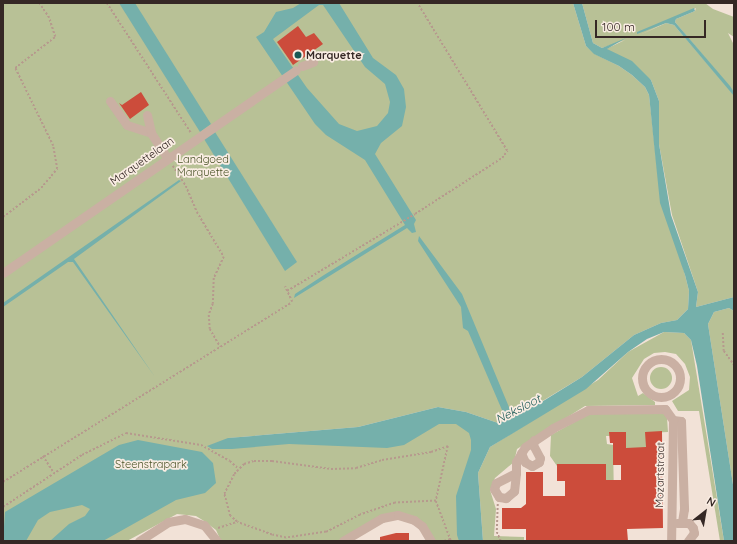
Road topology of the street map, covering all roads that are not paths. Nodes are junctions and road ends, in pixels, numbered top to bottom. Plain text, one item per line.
1 (313, 62) dead end
2 (110, 101) dead end
3 (147, 115) dead end
4 (151, 133) junction
5 (167, 158) junction
6 (3, 273) edge
7 (661, 398) junction
8 (665, 409) junction
9 (673, 420) junction
10 (534, 440) junction
11 (521, 453) junction
12 (516, 473) junction
13 (682, 521) junction
14 (671, 531) junction
15 (139, 541) edge
16 (217, 541) edge
17 (343, 541) edge
18 (431, 541) edge
19 (671, 541) edge
20 (688, 541) edge

1 - 5 street, Marquettelaan
2 - 4 street
3 - 4 street
4 - 5 street
5 - 6 street, Marquettelaan
7 - 7 street
7 - 8 street, Mozartstraat
8 - 9 street, Mozartstraat
8 - 10 street
9 - 13 street, Mozartstraat
9 - 14 street, Mozartstraat
10 - 11 street
10 - 11 street
11 - 12 street
12 - 12 street
13 - 14 street
13 - 20 street
14 - 19 street, Mozartstraat
15 - 16 street
17 - 18 street

